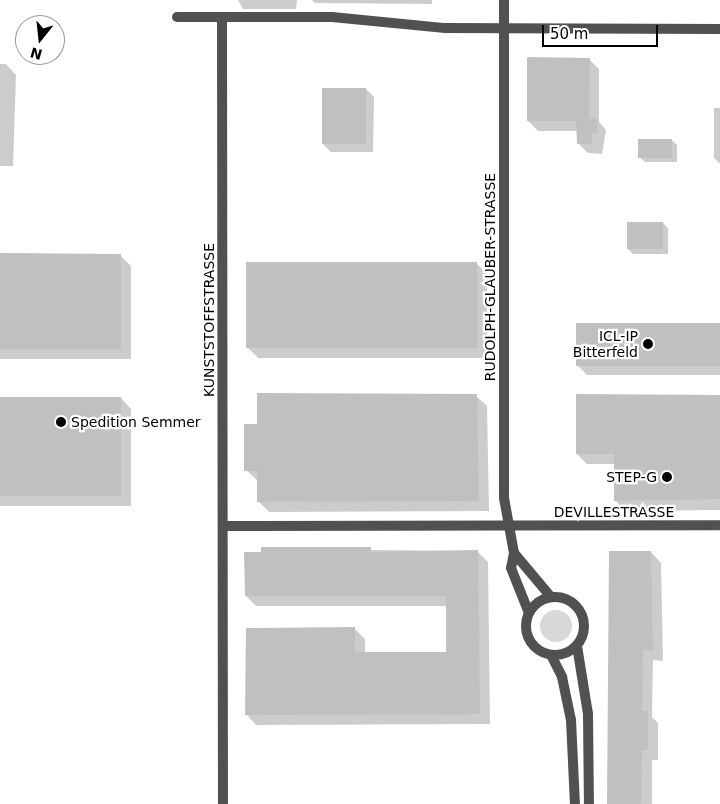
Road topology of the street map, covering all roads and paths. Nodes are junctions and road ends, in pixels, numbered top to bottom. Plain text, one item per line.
1 (504, 0) edge
2 (177, 17) dead end
3 (222, 17) junction
4 (504, 28) junction
5 (720, 29) edge
6 (508, 525) junction
7 (720, 525) edge
8 (223, 526) junction
9 (514, 553) junction
10 (551, 597) junction
11 (529, 613) junction
12 (577, 646) junction
13 (551, 655) junction
14 (223, 804) edge
15 (574, 804) edge
16 (589, 804) edge

1 - 4 street, RUDOLPH-GLAUBER-STRASSE
2 - 3 street
3 - 4 street
3 - 8 street, KUNSTSTOFFSTRASSE
4 - 5 street
4 - 6 street, RUDOLPH-GLAUBER-STRASSE
6 - 7 street, DEVILLESTRASSE
6 - 8 street, DEVILLESTRASSE
6 - 9 street, RUDOLPH-GLAUBER-STRASSE
8 - 14 street, KUNSTSTOFFSTRASSE
9 - 10 street, RUDOLPH-GLAUBER-STRASSE
9 - 11 street, RUDOLPH-GLAUBER-STRASSE
10 - 11 street
10 - 12 street, RUDOLPH-GLAUBER-STRASSE
11 - 13 street, RUDOLPH-GLAUBER-STRASSE
12 - 13 street
12 - 16 street, RUDOLPH-GLAUBER-STRASSE
13 - 15 street

